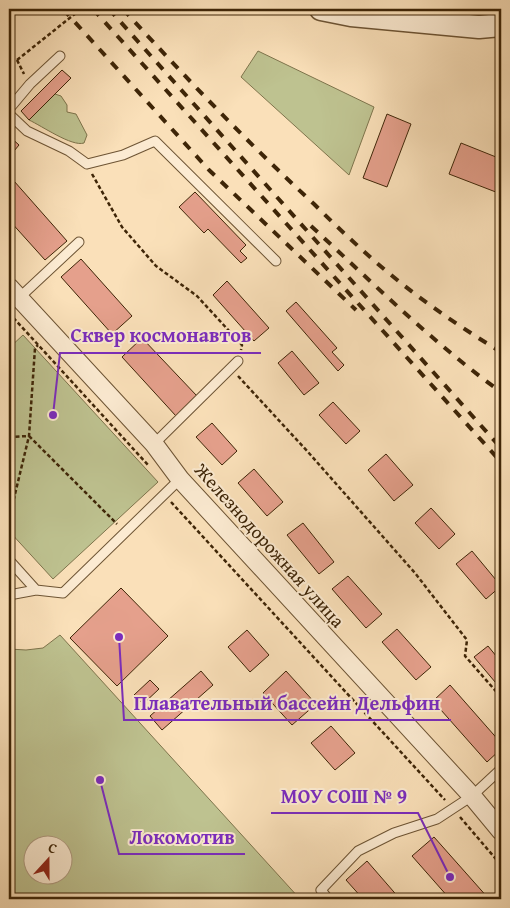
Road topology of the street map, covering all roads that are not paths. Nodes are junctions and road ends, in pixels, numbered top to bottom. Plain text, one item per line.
1 (321, 9) edge
2 (501, 25) edge
3 (60, 56) dead end
4 (9, 109) edge
5 (9, 114) edge
6 (79, 242) dead end
7 (276, 261) dead end
8 (14, 292) edge
9 (238, 361) road end
10 (154, 444) junction
11 (180, 479) junction
12 (9, 560) edge
13 (36, 590) junction
14 (9, 595) edge
15 (501, 769) edge
16 (472, 796) junction
17 (501, 831) edge
18 (328, 899) edge

1 - 2 street
3 - 4 lane
5 - 7 lane
6 - 8 lane
8 - 10 street, Железнодорожная улица
9 - 10 lane
10 - 11 street, Железнодорожная улица
11 - 13 lane
11 - 16 street, Железнодорожная улица
12 - 13 lane
13 - 14 lane
15 - 16 lane
16 - 17 street, Железнодорожная улица
16 - 18 lane

